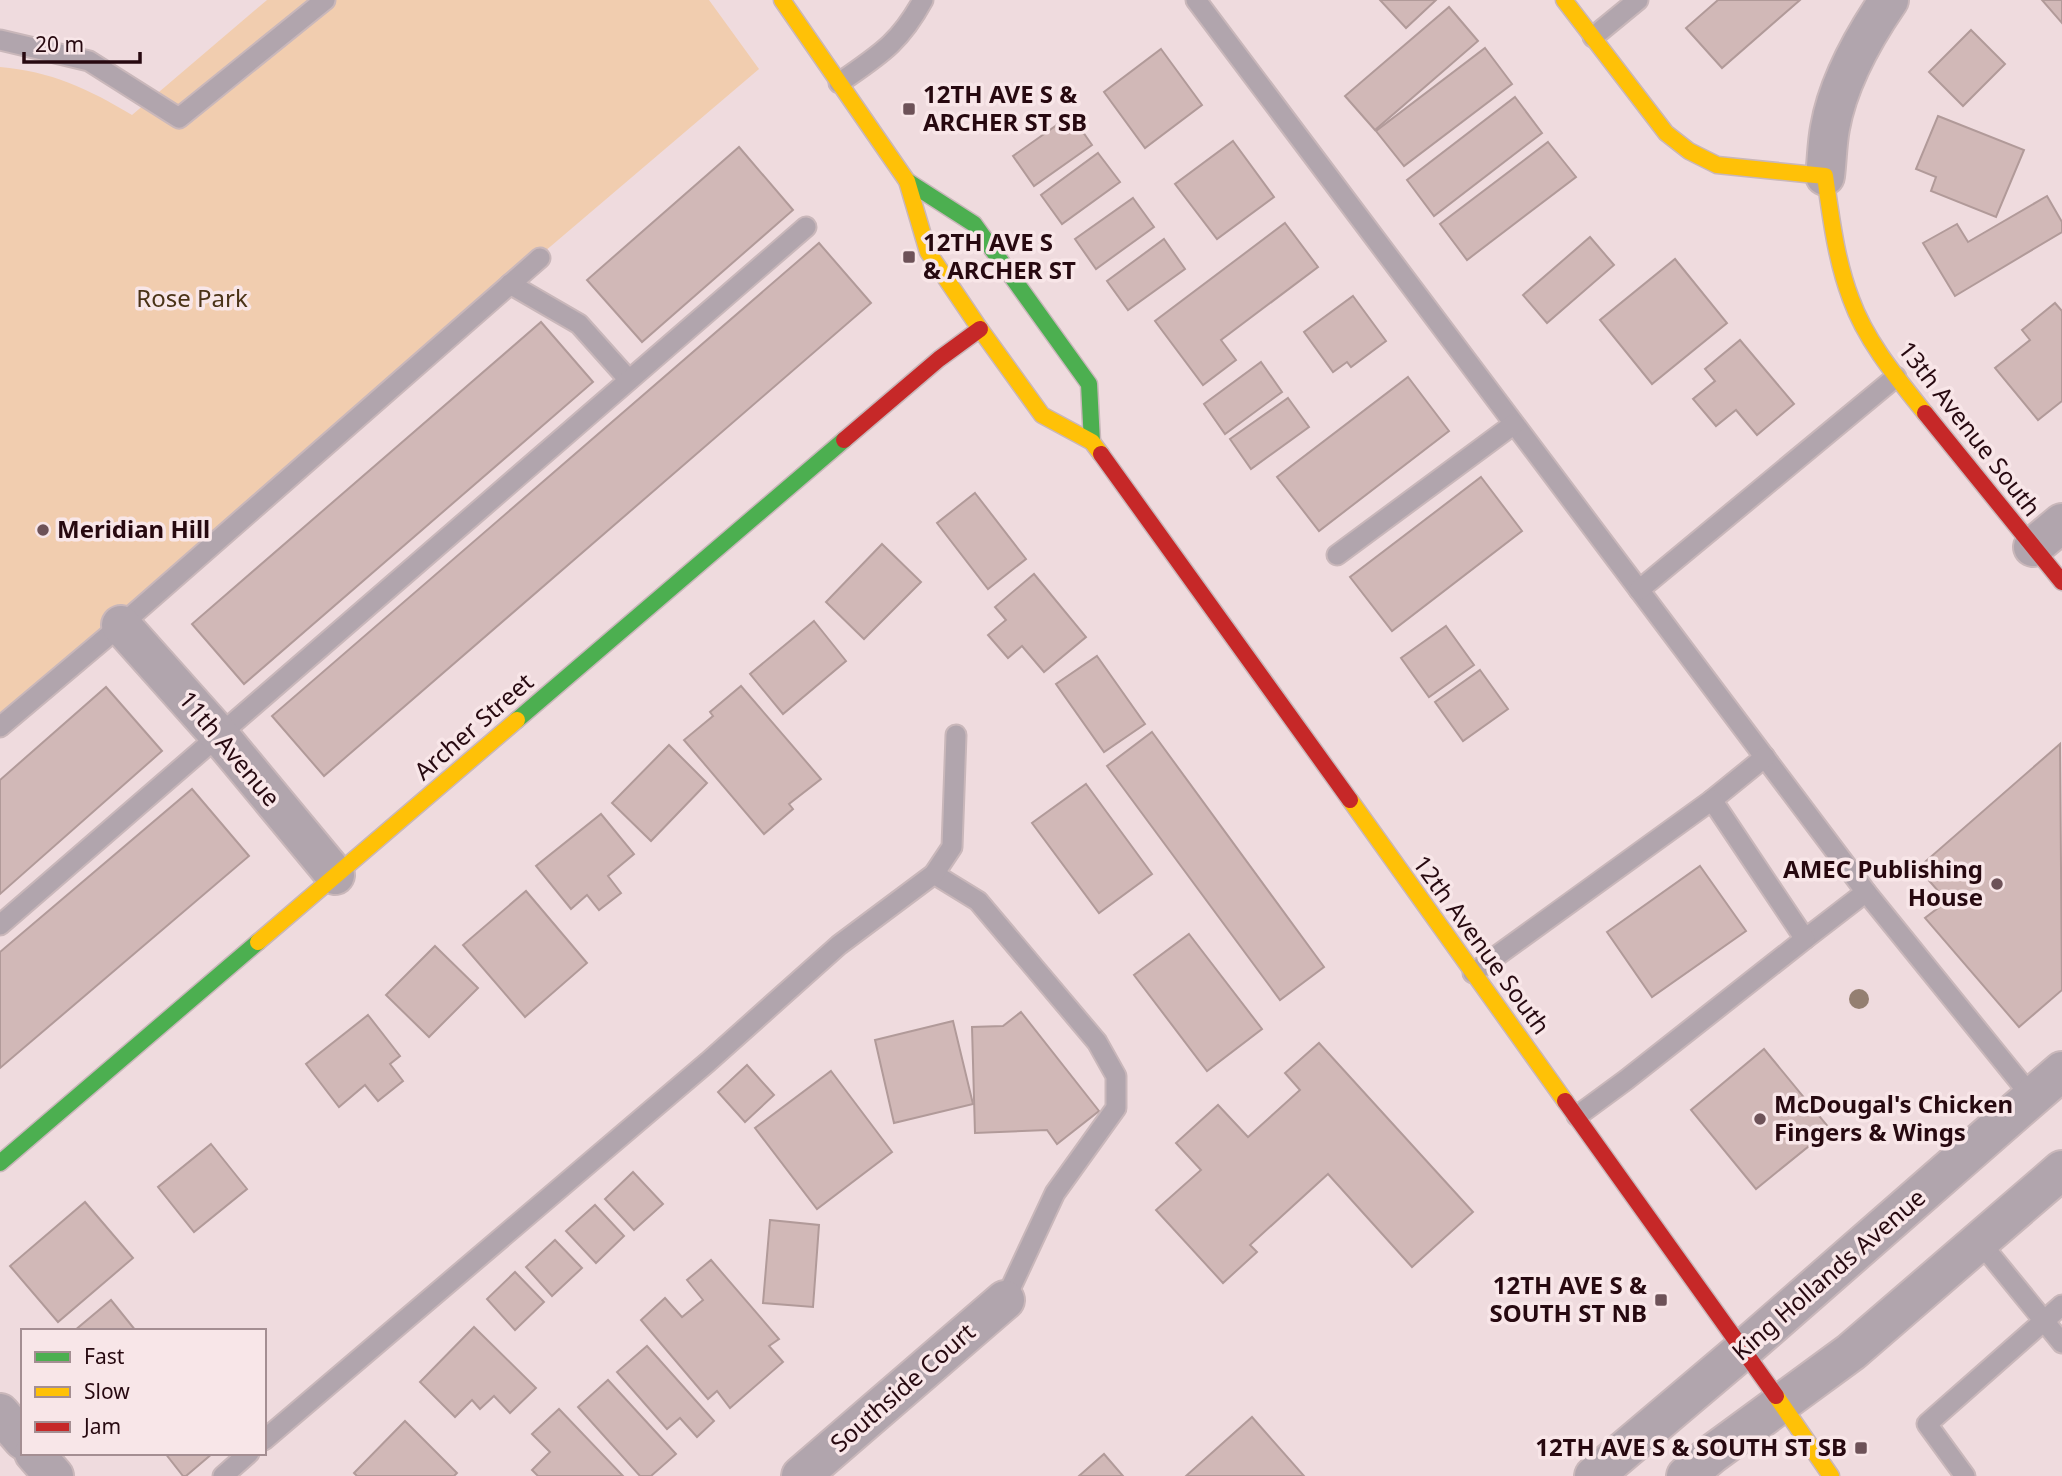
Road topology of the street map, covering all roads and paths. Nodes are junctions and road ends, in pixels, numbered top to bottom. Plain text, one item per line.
1 (325, 0) edge
2 (782, 0) edge
3 (923, 0) edge
4 (1196, 0) edge
5 (1564, 0) edge
6 (1638, 0) edge
7 (1889, 0) edge
8 (1592, 37) junction
9 (0, 40) edge
10 (839, 83) junction
11 (1825, 176) junction
12 (907, 181) junction
13 (806, 227) dead end
14 (540, 258) dead end
15 (510, 284) junction
16 (980, 329) junction
17 (1896, 377) junction
18 (629, 380) junction
19 (1514, 424) junction
20 (1091, 442) junction
21 (2062, 523) edge
22 (2033, 547) junction
23 (1337, 555) dead end
24 (2062, 582) edge
25 (1639, 590) junction
26 (121, 625) junction
27 (0, 727) edge
28 (219, 735) junction
29 (956, 736) dead end
30 (1765, 757) junction
31 (1712, 800) junction
32 (934, 874) junction
33 (335, 875) junction
34 (1866, 892) junction
35 (0, 925) edge
36 (1805, 939) junction
37 (1473, 972) junction
38 (2062, 1071) edge
39 (2032, 1097) junction
40 (1577, 1116) junction
41 (0, 1163) edge
42 (2062, 1170) edge
43 (1979, 1241) junction
44 (1005, 1300) joint
45 (2062, 1305) edge
46 (2044, 1321) junction
47 (2062, 1343) edge
48 (1744, 1349) junction
49 (1781, 1402) junction
50 (0, 1413) edge
51 (21, 1438) edge
52 (266, 1438) edge
53 (36, 1455) edge
54 (247, 1455) edge
55 (54, 1476) edge
56 (223, 1476) edge
57 (800, 1476) edge
58 (1594, 1476) edge
59 (1686, 1476) edge
60 (1831, 1476) edge
61 (1965, 1476) edge

1 - 9 lane
2 - 10 main road, 12th Avenue South
3 - 10 lane
4 - 19 lane
5 - 8 main road
6 - 8 lane
7 - 11 street
8 - 11 main road
10 - 12 main road, 12th Avenue South
11 - 17 main road, 13th Avenue South
12 - 16 main road, 12th Avenue South
12 - 20 main road, 12th Avenue South
13 - 18 lane
14 - 15 lane
15 - 18 lane
15 - 26 lane
16 - 20 main road, 12th Avenue South
16 - 33 main road, Archer Street
17 - 22 main road, 13th Avenue South
17 - 25 lane
18 - 28 lane
19 - 23 lane
19 - 25 lane
20 - 37 main road, 12th Avenue South
21 - 22 street
22 - 24 main road, 13th Avenue South
25 - 30 lane
26 - 27 lane
26 - 28 street, 11th Avenue
28 - 33 street, 11th Avenue
28 - 35 lane
29 - 32 lane
30 - 31 lane
30 - 34 lane
31 - 36 lane
31 - 37 lane
32 - 44 lane
32 - 52 lane
33 - 41 main road, Archer Street
34 - 36 lane
34 - 39 lane
36 - 40 lane
37 - 40 main road, 12th Avenue South
38 - 39 street, King Hollands Avenue
39 - 48 street, King Hollands Avenue
40 - 48 main road, 12th Avenue South
42 - 43 street
43 - 46 lane
43 - 49 street
44 - 57 street, Southside Court
45 - 46 lane
46 - 47 lane
46 - 61 lane
48 - 49 main road, 12th Avenue South
48 - 58 street, King Hollands Avenue
49 - 59 street
49 - 60 main road, 12th Avenue South
50 - 51 street
53 - 55 street
54 - 56 lane

